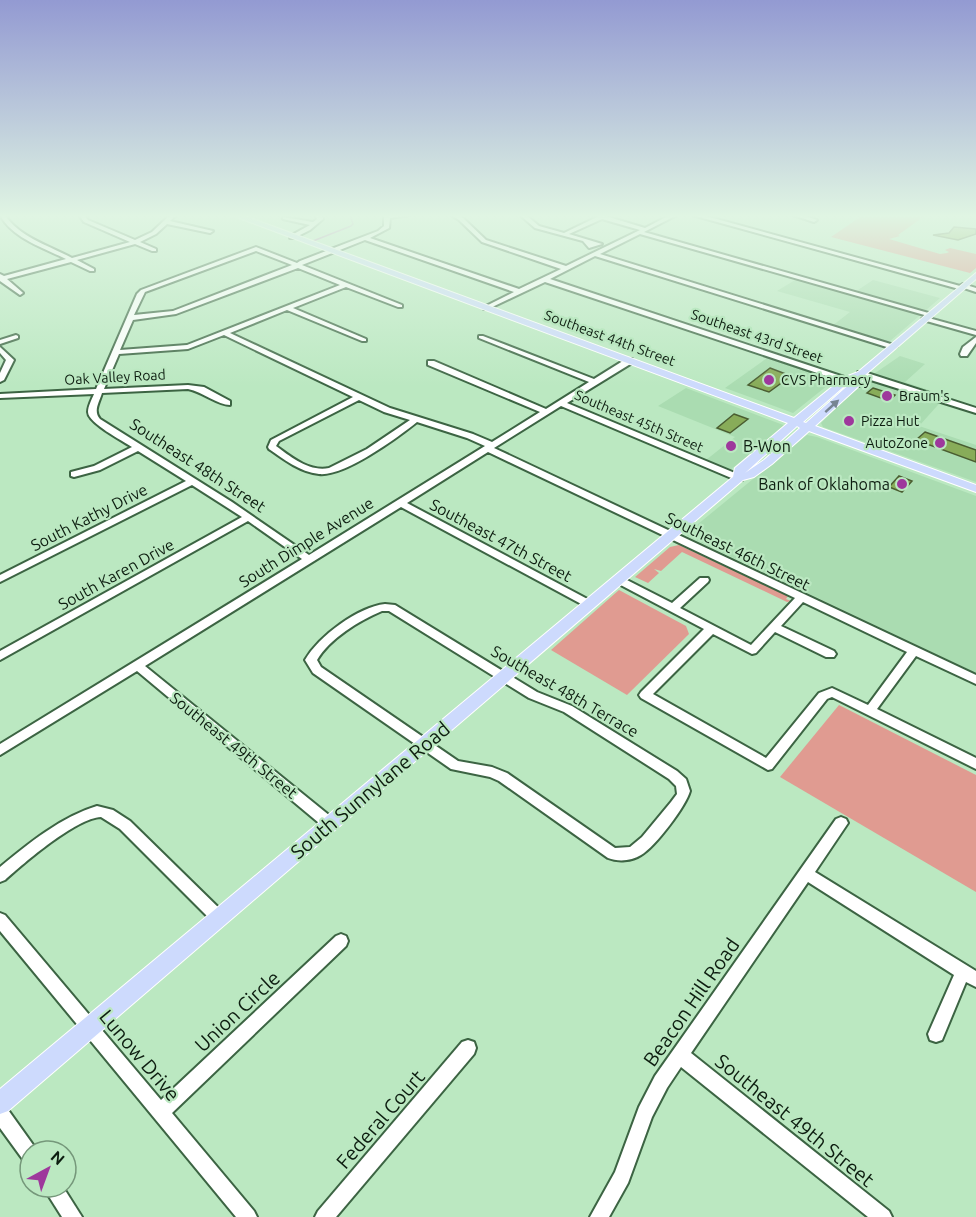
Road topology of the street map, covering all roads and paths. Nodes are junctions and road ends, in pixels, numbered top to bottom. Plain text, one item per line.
1 (26, 272) edge
2 (191, 272) edge
3 (284, 272) edge
4 (313, 272) edge
5 (391, 272) edge
6 (463, 272) edge
7 (562, 272) edge
8 (652, 272) edge
9 (778, 272) edge
10 (905, 272) edge
11 (976, 275) edge
12 (1, 278) edge
13 (546, 280) junction
14 (345, 285) junction
15 (962, 287) junction
16 (976, 290) edge
17 (20, 292) dead end
18 (521, 292) junction
19 (400, 306) dead end
20 (288, 308) junction
21 (486, 308) junction
22 (927, 317) junction
23 (130, 318) junction
24 (976, 333) edge
25 (226, 334) junction
26 (16, 337) dead end
27 (482, 337) dead end
28 (976, 339) edge
29 (364, 340) dead end
30 (0, 342) edge
31 (893, 346) junction
32 (0, 350) edge
33 (116, 352) junction
34 (964, 354) dead end
35 (629, 361) junction
36 (431, 363) dead end
37 (861, 374) junction
38 (0, 380) edge
39 (595, 382) junction
40 (851, 382) junction
41 (99, 391) junction
42 (0, 396) edge
43 (359, 397) junction
44 (227, 403) dead end
45 (562, 404) junction
46 (976, 411) edge
47 (546, 412) junction
48 (416, 419) junction
49 (795, 423) junction
50 (808, 427) junction
51 (139, 447) junction
52 (489, 447) junction
53 (74, 474) dead end
54 (739, 478) junction
55 (192, 481) junction
56 (976, 489) edge
57 (399, 502) junction
58 (247, 518) junction
59 (670, 535) junction
60 (307, 558) junction
61 (0, 579) edge
62 (619, 580) junction
63 (704, 580) dead end
64 (801, 598) junction
65 (589, 604) junction
66 (673, 608) junction
67 (774, 627) junction
68 (711, 629) junction
69 (914, 651) junction
70 (830, 654) dead end
71 (0, 656) edge
72 (138, 666) junction
73 (504, 676) junction
74 (976, 680) edge
75 (870, 710) junction
76 (424, 744) junction
77 (0, 750) edge
78 (976, 763) edge
79 (841, 823) dead end
80 (330, 824) junction
81 (806, 874) junction
82 (0, 876) edge
83 (219, 918) junction
84 (0, 920) edge
85 (341, 941) dead end
86 (969, 976) edge
87 (90, 1027) junction
88 (936, 1034) dead end
89 (468, 1048) dead end
90 (680, 1055) junction
91 (0, 1103) edge
92 (161, 1112) junction
93 (0, 1113) edge
94 (19, 1139) edge
95 (60, 1199) edge
96 (73, 1217) edge
97 (248, 1217) edge
98 (324, 1217) edge
99 (599, 1217) edge
100 (883, 1217) edge

1 - 12 street
2 - 23 street
3 - 23 street
4 - 14 street
5 - 21 main road, Southeast 44th Street
6 - 18 street
7 - 13 street
8 - 31 street
9 - 22 street
10 - 15 street
11 - 15 main road, South Sunnylane Road
12 - 17 street
13 - 18 street
13 - 40 street, Southeast 43rd Street
14 - 19 street
14 - 20 street
15 - 16 street
15 - 22 main road, South Sunnylane Road
18 - 21 street
20 - 25 street
20 - 29 street
21 - 35 main road, Southeast 44th Street
22 - 24 street
22 - 31 main road, South Sunnylane Road
23 - 33 street
25 - 33 street
25 - 43 street, Southeast 46th Street
26 - 30 street
27 - 39 street
28 - 34 street
31 - 37 main road, South Sunnylane Road
32 - 38 street
33 - 41 street
35 - 39 street, South Dimple Avenue
35 - 49 main road, Southeast 44th Street
36 - 47 street
37 - 40 main road, South Sunnylane Road
37 - 46 street
39 - 45 street, South Dimple Avenue
40 - 49 main road, South Sunnylane Road
50 -> 40 main road, South Sunnylane Road
41 - 42 street, Oak Valley Road
41 - 44 street, Oak Valley Road
41 - 51 street, Southeast 48th Street
43 - 48 street, Southeast 46th Street
43 - 48 street
45 - 47 street, South Dimple Avenue
45 - 54 street, Southeast 45th Street
47 - 52 street, South Dimple Avenue
48 - 52 street, Southeast 46th Street
49 - 50 main road, Southeast 44th Street
49 - 54 main road, South Sunnylane Road
50 - 54 main road, South Sunnylane Road
50 - 56 main road, Southeast 44th Street
51 - 53 street
51 - 55 street, Southeast 48th Street
52 - 57 street, South Dimple Avenue
52 - 59 street, Southeast 46th Street
54 - 59 main road, South Sunnylane Road
55 - 58 street, Southeast 48th Street
55 - 61 street, South Kathy Drive
57 - 60 street, South Dimple Avenue
57 - 65 street, Southeast 47th Street
58 - 60 street, Southeast 48th Street
58 - 71 street, South Karen Drive
59 - 62 main road, South Sunnylane Road
59 - 64 street, Southeast 46th Street
60 - 72 street, South Dimple Avenue
62 - 65 main road, South Sunnylane Road
62 - 66 street
63 - 66 street
64 - 67 street
64 - 69 street, Southeast 46th Street
65 - 73 main road, South Sunnylane Road
66 - 68 street
67 - 68 street
67 - 70 street
68 - 75 street
69 - 74 street, Southeast 46th Street
69 - 75 street
72 - 77 street, South Dimple Avenue
72 - 80 street, Southeast 49th Street
73 - 76 main road, South Sunnylane Road
73 - 76 street, Southeast 48th Terrace
73 - 76 street, Southeast 48th Terrace
75 - 78 street
76 - 80 main road, South Sunnylane Road
79 - 81 street, Beacon Hill Road
80 - 83 main road, South Sunnylane Road
81 - 86 street
81 - 90 street, Beacon Hill Road
82 - 83 street
83 - 87 main road, South Sunnylane Road
84 - 87 street, Lunow Drive
85 - 92 street, Union Circle
86 - 88 street
87 - 91 main road, South Sunnylane Road
87 - 92 street, Lunow Drive
89 - 98 street, Federal Court
90 - 99 street, Beacon Hill Road
90 - 100 street, Southeast 49th Street
92 - 97 street, Lunow Drive
93 - 94 street
95 - 96 street

